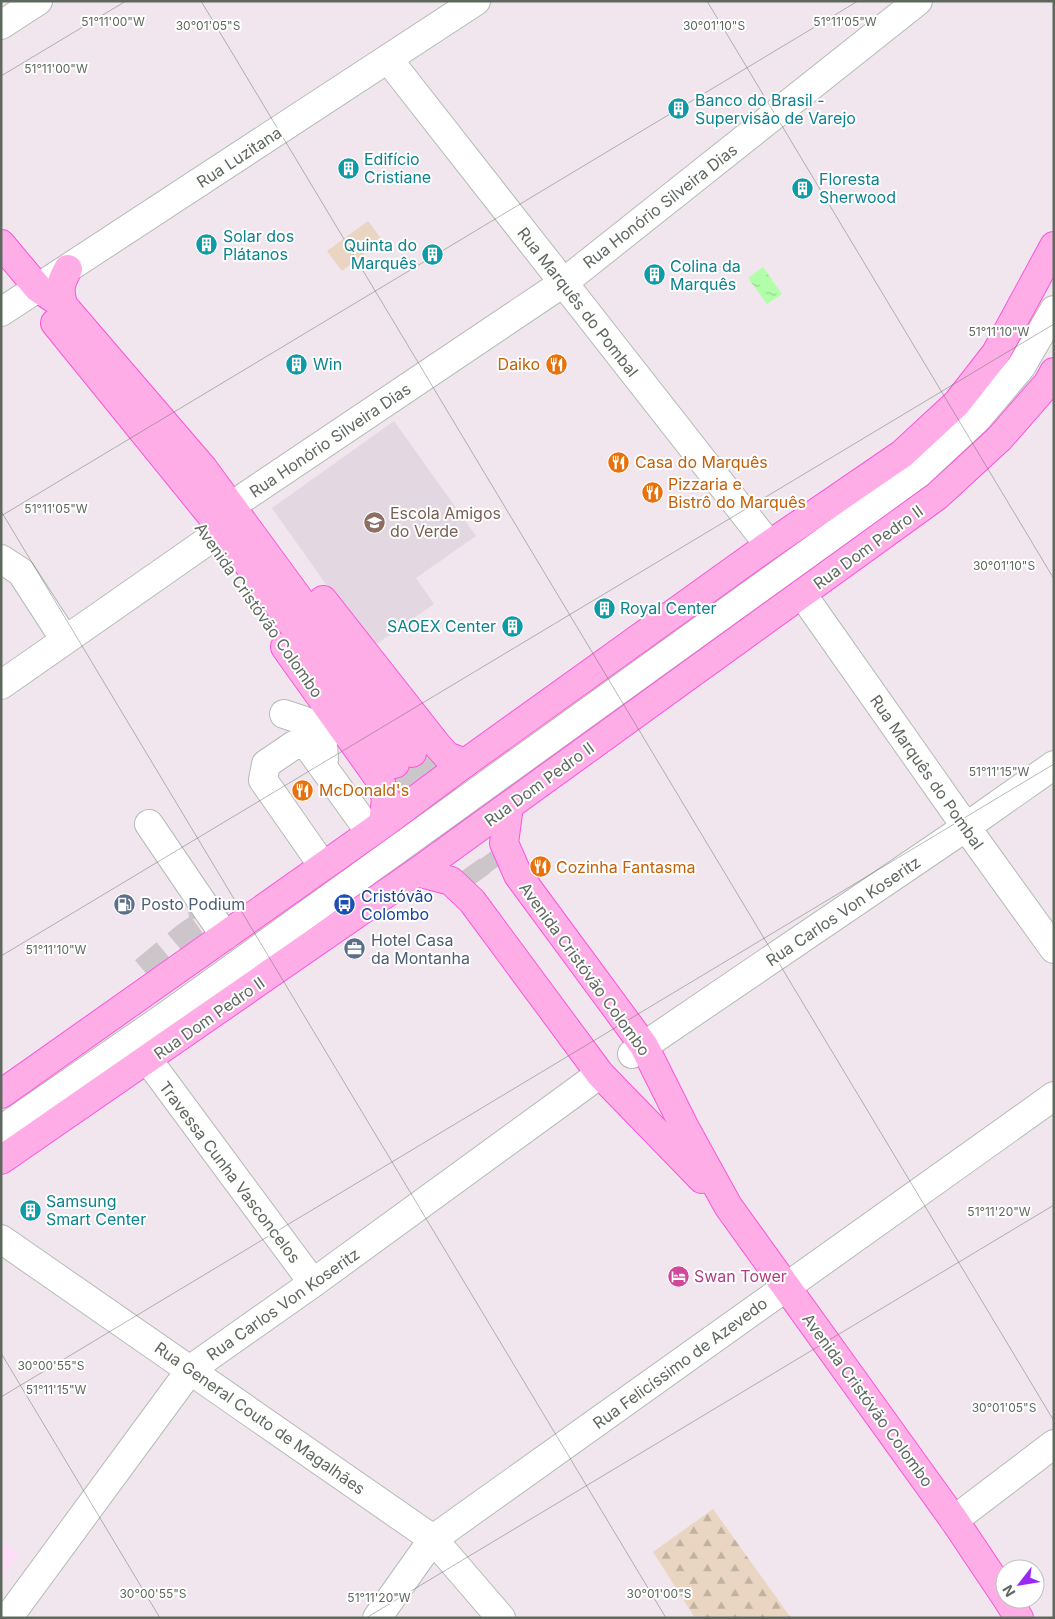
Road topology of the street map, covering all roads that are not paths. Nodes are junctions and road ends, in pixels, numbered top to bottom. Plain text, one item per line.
1 (38, 1) edge
2 (476, 1) edge
3 (918, 1) edge
4 (1, 25) edge
5 (388, 59) junction
6 (1, 244) edge
7 (1054, 246) edge
8 (68, 270) junction
9 (563, 283) junction
10 (38, 288) junction
11 (63, 305) junction
12 (1054, 310) edge
13 (1, 312) edge
14 (1052, 378) edge
15 (237, 501) junction
16 (216, 535) junction
17 (769, 545) junction
18 (1, 559) edge
19 (802, 594) junction
20 (65, 640) junction
21 (1, 685) edge
22 (284, 714) dead end
23 (465, 763) junction
24 (1054, 766) edge
25 (325, 771) junction
26 (509, 806) junction
27 (149, 824) dead end
28 (966, 827) junction
29 (376, 828) junction
30 (323, 866) junction
31 (417, 872) junction
32 (225, 936) junction
33 (1054, 949) edge
34 (166, 1016) junction
35 (638, 1050) junction
36 (148, 1060) junction
37 (600, 1074) junction
38 (1, 1094) edge
39 (1054, 1096) edge
40 (1, 1130) edge
41 (675, 1134) junction
42 (1, 1160) edge
43 (1, 1239) edge
44 (313, 1283) junction
45 (787, 1287) junction
46 (190, 1369) junction
47 (1054, 1444) edge
48 (954, 1520) junction
49 (433, 1539) junction
50 (995, 1582) edge
51 (8, 1618) edge
52 (377, 1618) edge
53 (501, 1618) edge

1 - 4 street
2 - 5 street, Rua Luzitana
3 - 9 street, Rua Honório Silveira Dias
5 - 8 street, Rua Luzitana
5 - 9 street, Rua Marquês do Pombal
6 - 10 main road, Avenida Cristóvão Colombo
7 - 17 main road
8 - 10 street, Rua Luzitana
8 - 11 main road
9 - 15 street, Rua Honório Silveira Dias
9 - 17 street, Rua Marquês do Pombal
10 - 11 main road, Avenida Cristóvão Colombo
10 - 13 street, Rua Luzitana
10 - 16 main road, Avenida Cristóvão Colombo
11 - 15 main road, Avenida Cristóvão Colombo
12 - 34 street
14 - 19 main road, Rua Dom Pedro II
15 - 16 main road
15 - 23 main road, Avenida Cristóvão Colombo
16 - 20 street
16 - 29 main road, Avenida Cristóvão Colombo
17 - 23 main road
18 - 20 street
19 - 26 main road, Rua Dom Pedro II
19 - 28 street, Rua Marquês do Pombal
20 - 21 street
22 - 25 street
23 - 29 main road
24 - 28 street, Rua Carlos Von Koseritz
25 - 29 street
25 - 30 street
26 - 31 main road, Rua Dom Pedro II
26 - 35 main road, Avenida Cristóvão Colombo
27 - 32 street
28 - 33 street, Rua Marquês do Pombal
28 - 35 street, Rua Carlos Von Koseritz
29 - 30 main road
30 - 32 main road
31 - 36 main road, Rua Dom Pedro II
31 - 37 main road, Avenida Cristóvão Colombo
32 - 38 main road
34 - 36 street
34 - 40 street
35 - 41 main road
35 - 41 main road
36 - 42 main road, Rua Dom Pedro II
36 - 44 street, Travessa Cunha Vasconcelos
37 - 41 main road, Avenida Cristóvão Colombo
37 - 44 street, Rua Carlos Von Koseritz
39 - 45 street, Rua Felicíssimo de Azevedo
41 - 45 main road, Avenida Cristóvão Colombo
43 - 46 street, Rua General Couto de Magalhães
44 - 46 street, Rua Carlos Von Koseritz
45 - 48 main road, Avenida Cristóvão Colombo
45 - 49 street, Rua Felicíssimo de Azevedo
46 - 49 street, Rua General Couto de Magalhães
46 - 51 street, Rua Carlos Von Koseritz
47 - 48 street
48 - 50 main road, Avenida Cristóvão Colombo
49 - 52 street, Rua Felicíssimo de Azevedo
49 - 53 street, Rua General Couto de Magalhães

